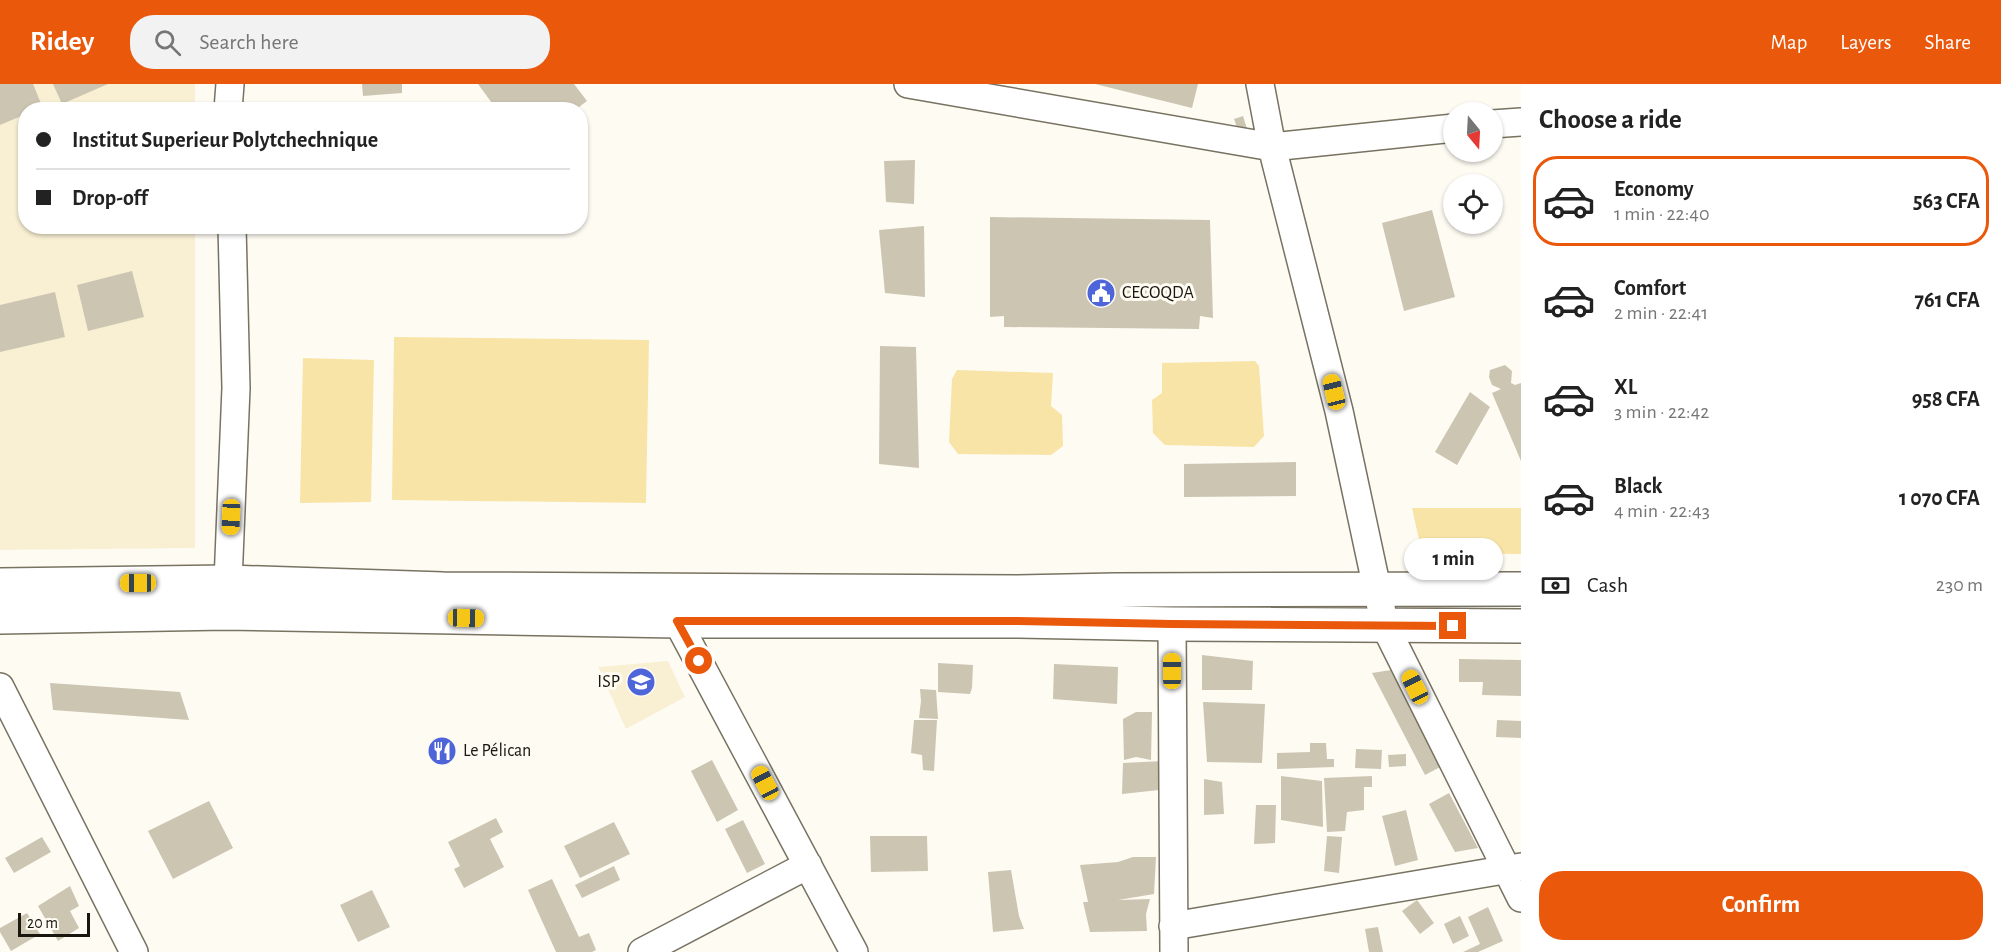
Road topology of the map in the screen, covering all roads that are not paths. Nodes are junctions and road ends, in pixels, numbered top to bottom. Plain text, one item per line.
1 (230, 84) edge
2 (909, 84) edge
3 (1260, 84) edge
4 (229, 102) edge
5 (1521, 122) edge
6 (1503, 123) edge
7 (1443, 129) edge
8 (1272, 147) junction
9 (231, 234) edge
10 (0, 585) edge
11 (1376, 589) junction
12 (1521, 590) edge
13 (227, 598) junction
14 (675, 605) junction
15 (0, 617) edge
16 (1172, 624) junction
17 (1385, 626) junction
18 (1521, 626) edge
19 (0, 687) edge
20 (808, 865) junction
21 (1514, 869) edge
22 (1521, 898) edge
23 (1174, 939) edge
24 (134, 952) edge
25 (642, 952) edge
26 (854, 952) edge

1 - 4 street
2 - 8 street
3 - 8 street
5 - 6 street
7 - 8 street
8 - 11 street
9 - 13 street
10 - 13 main road
11 - 12 main road
11 - 14 main road
11 - 17 street
13 - 14 main road
13 - 15 main road
14 - 16 main road
14 - 20 street
16 - 17 main road
16 - 23 street
17 - 18 main road
17 - 21 street
19 - 24 street
20 - 25 street
20 - 26 street
21 - 22 street
21 - 23 street

